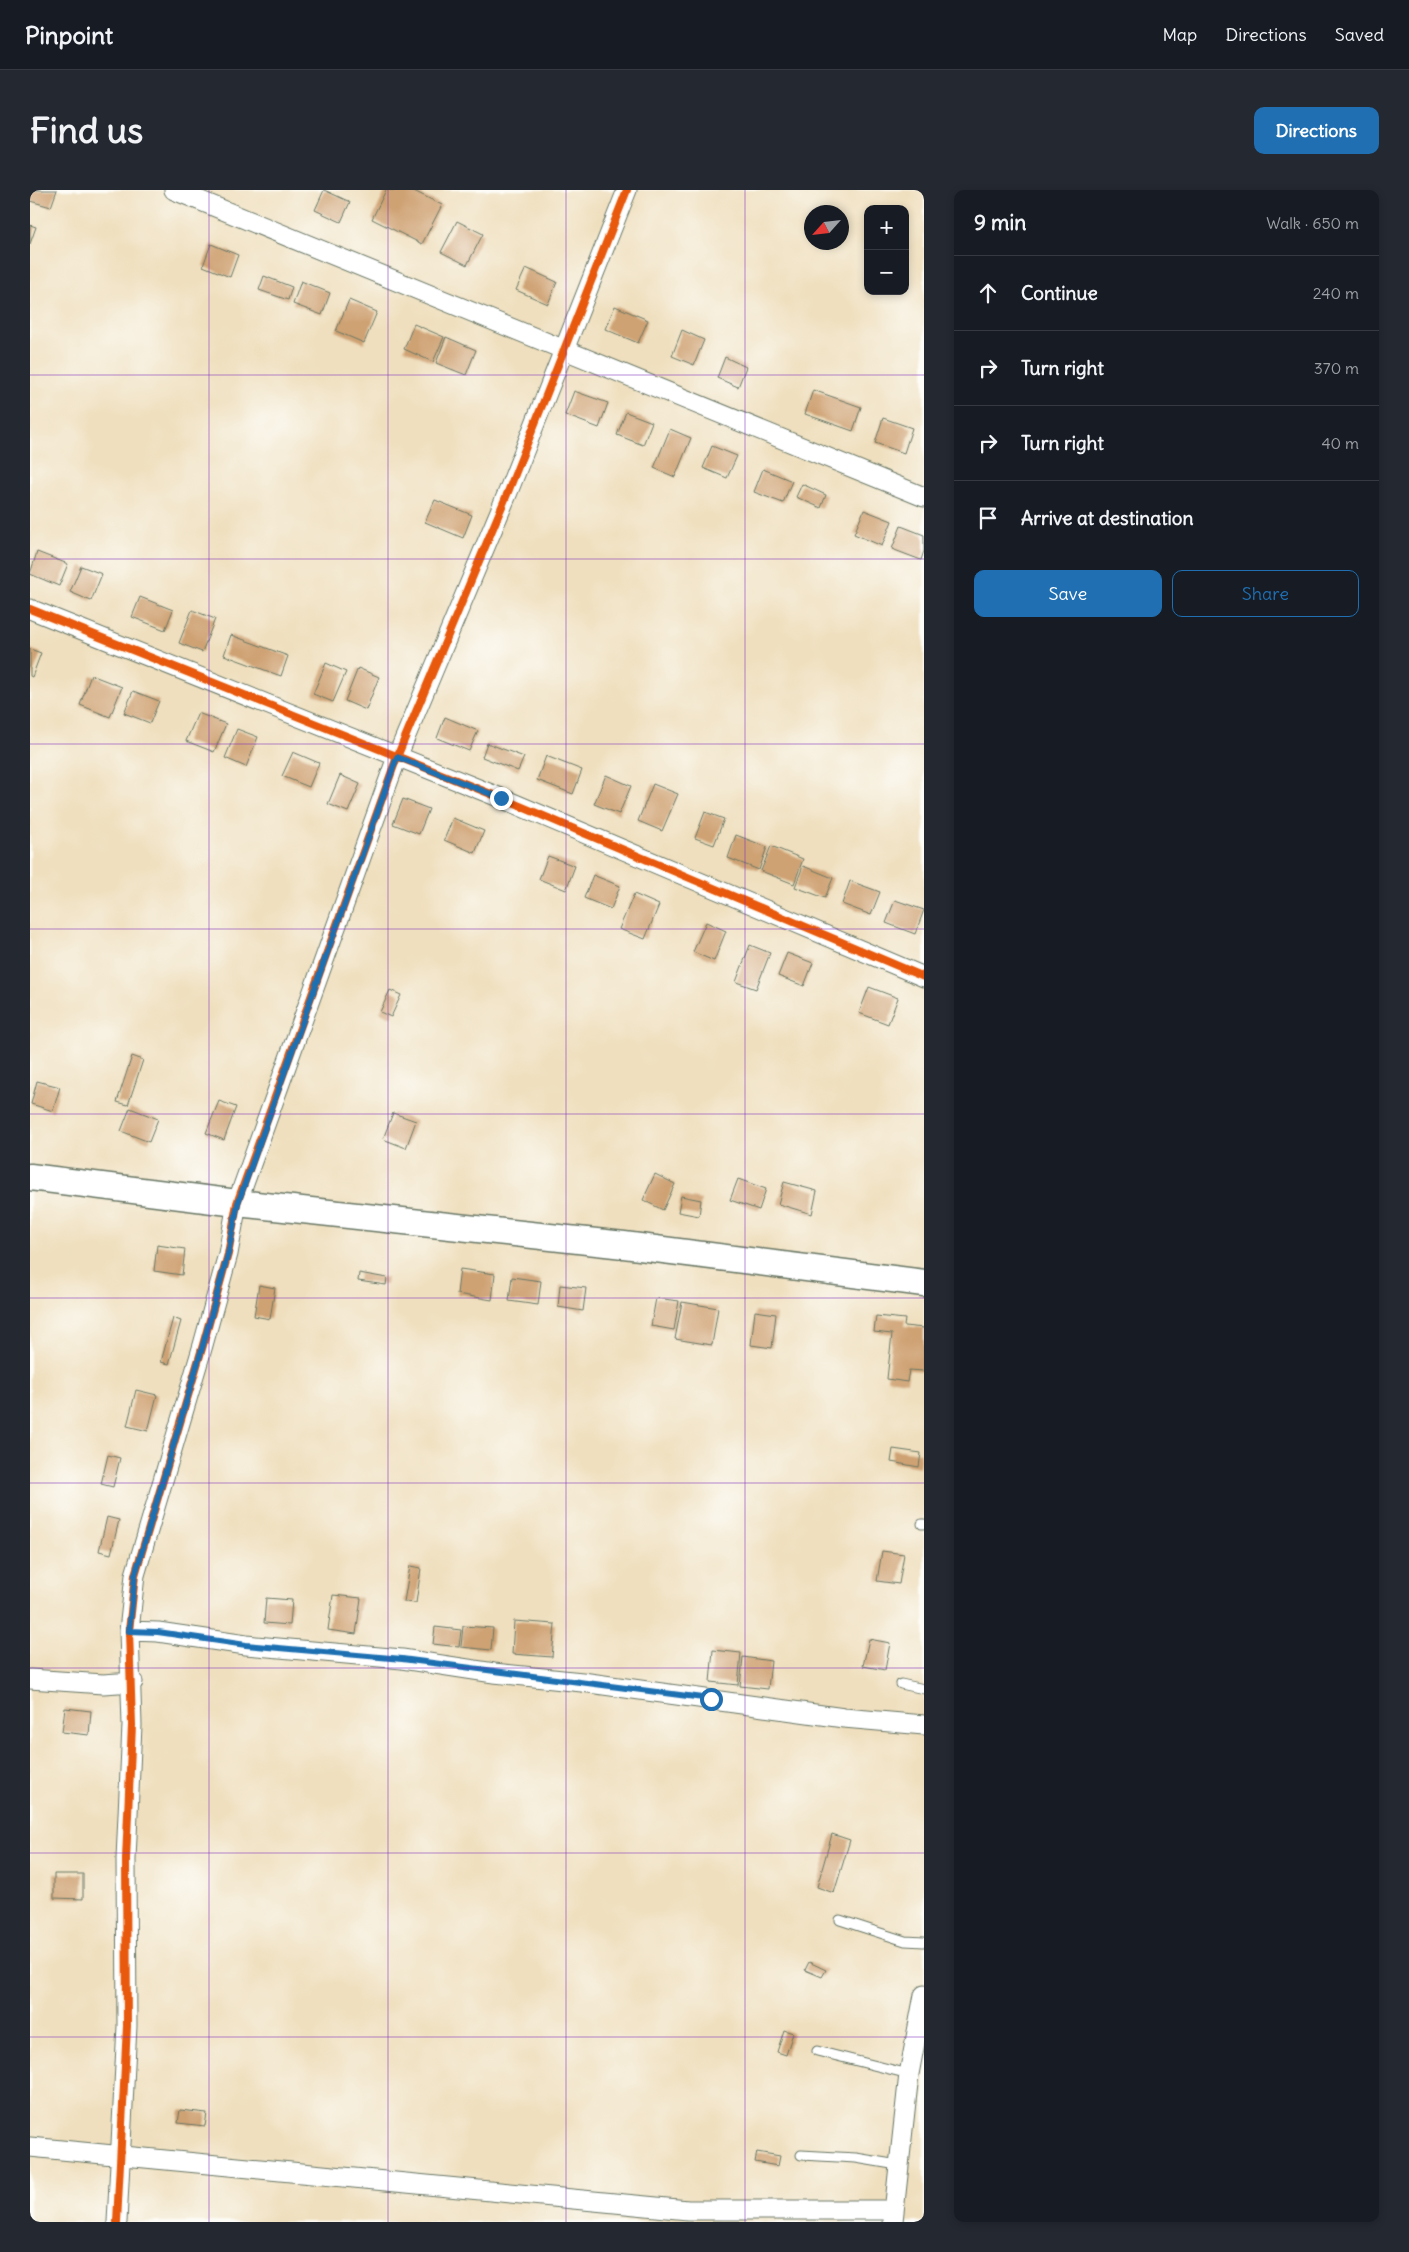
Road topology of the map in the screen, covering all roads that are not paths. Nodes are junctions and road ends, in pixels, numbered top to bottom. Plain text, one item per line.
1 (174, 190) edge
2 (627, 190) edge
3 (564, 349) junction
4 (924, 497) edge
5 (30, 609) edge
6 (397, 757) junction
7 (924, 977) edge
8 (30, 1177) edge
9 (238, 1203) junction
10 (924, 1283) edge
11 (129, 1631) junction
12 (30, 1679) edge
13 (132, 1682) junction
14 (901, 1684) dead end
15 (924, 1689) edge
16 (924, 1725) edge
17 (840, 1920) dead end
18 (924, 1942) edge
19 (924, 1995) edge
20 (817, 2051) dead end
21 (909, 2074) junction
22 (30, 2147) edge
23 (801, 2155) dead end
24 (121, 2156) junction
25 (898, 2165) junction
26 (893, 2216) edge
27 (117, 2222) edge

1 - 3 street
2 - 3 street
3 - 4 street
3 - 6 street
5 - 6 street
6 - 7 street
6 - 9 street
8 - 9 street
9 - 10 street
9 - 11 street
11 - 13 street
11 - 16 street
12 - 13 street
13 - 24 street
14 - 15 lane
17 - 18 lane
19 - 21 street
20 - 21 lane
21 - 25 street
22 - 24 street
23 - 25 lane
24 - 26 street
24 - 27 street
25 - 26 street

